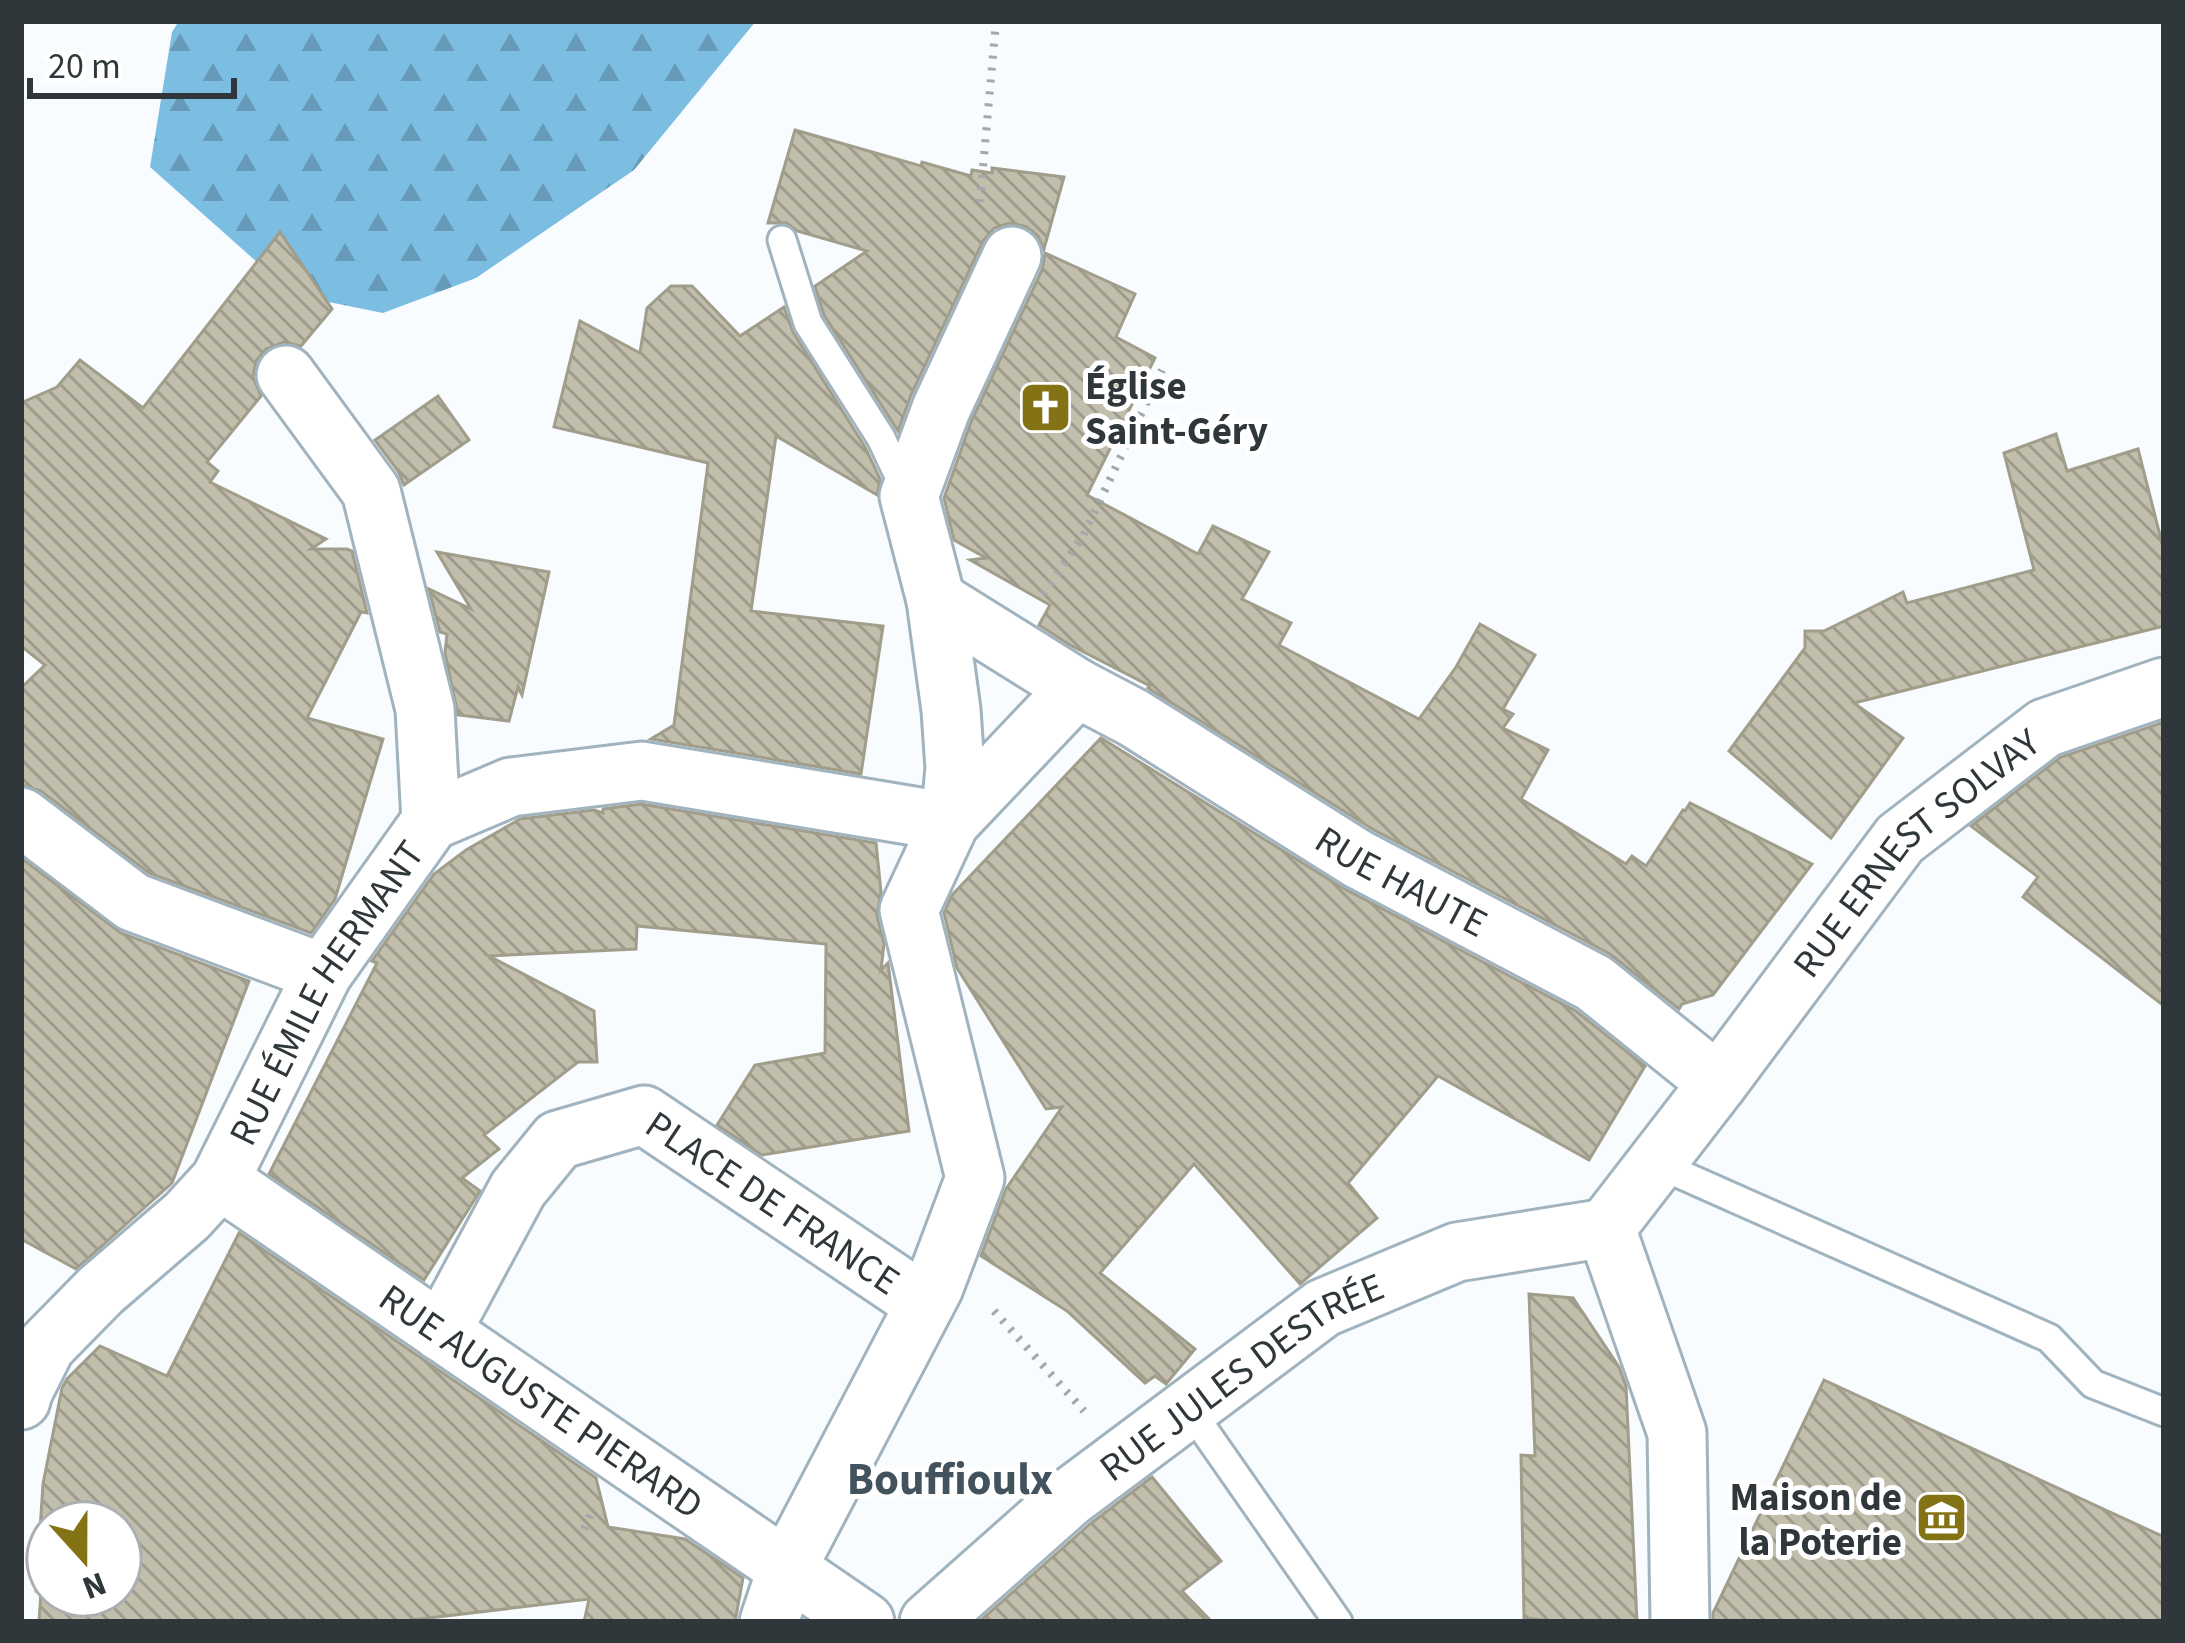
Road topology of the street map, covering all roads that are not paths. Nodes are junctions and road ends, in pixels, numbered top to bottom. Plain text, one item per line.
1 (782, 240) dead end
2 (1012, 256) road end
3 (286, 375) dead end
4 (909, 496) junction
5 (935, 600) junction
6 (2164, 687) edge
7 (1077, 688) junction
8 (21, 818) edge
9 (431, 821) junction
10 (950, 822) junction
11 (323, 973) junction
12 (1718, 1083) junction
13 (1655, 1163) junction
14 (220, 1180) junction
15 (1606, 1228) junction
16 (925, 1304) junction
17 (441, 1332) junction
18 (34, 1339) edge
19 (21, 1400) edge
20 (1190, 1410) junction
21 (2164, 1412) edge
22 (787, 1568) junction
23 (769, 1622) edge
24 (865, 1622) edge
25 (929, 1622) edge
26 (1338, 1622) edge
27 (1680, 1622) edge

1 - 4 lane
2 - 4 street
3 - 9 street
4 - 5 street
5 - 7 street, RUE HAUTE
5 - 10 street
6 - 12 street, RUE ERNEST SOLVAY
7 - 10 street
7 - 12 street, RUE HAUTE
8 - 11 street
9 - 10 street, RUE ÉMILE HERMANT
9 - 11 street, RUE ÉMILE HERMANT
10 - 16 street
11 - 14 street, RUE ÉMILE HERMANT
12 - 13 street, RUE ERNEST SOLVAY
13 - 15 street, RUE ERNEST SOLVAY
13 - 21 lane
14 - 17 street, RUE AUGUSTE PIERARD
14 - 18 street, RUE ÉMILE HERMANT
15 - 20 street, RUE JULES DESTRÉE
15 - 27 street
16 - 17 street, PLACE DE FRANCE
16 - 22 street
17 - 22 street, RUE AUGUSTE PIERARD
18 - 19 street, RUE ÉMILE HERMANT
20 - 25 street, RUE JULES DESTRÉE
20 - 26 lane
22 - 23 street
22 - 24 street, RUE AUGUSTE PIERARD

